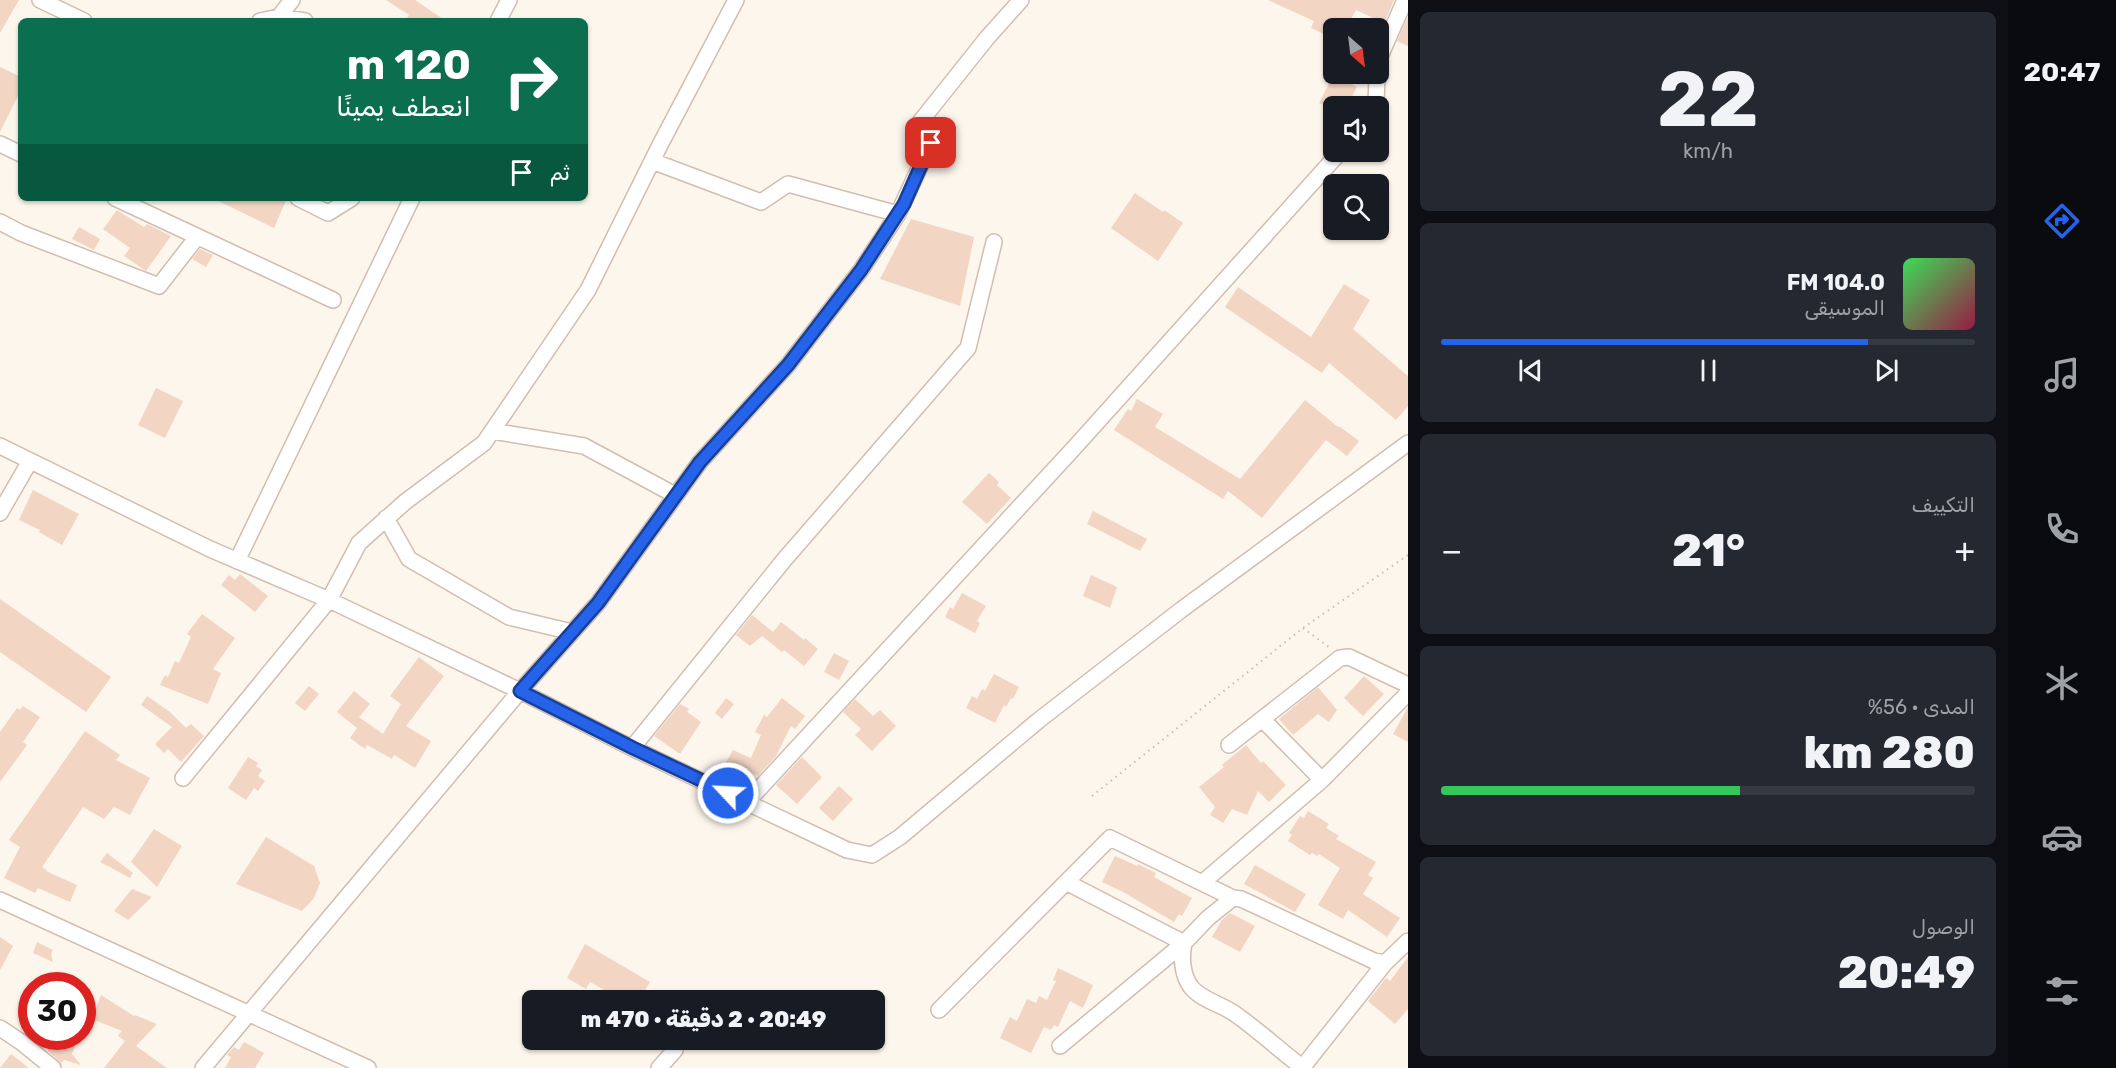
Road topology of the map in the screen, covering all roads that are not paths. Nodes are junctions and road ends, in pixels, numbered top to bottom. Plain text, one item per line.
1 (40, 0) edge
2 (292, 0) edge
3 (509, 0) edge
4 (736, 0) edge
5 (1021, 0) edge
6 (1405, 0) edge
7 (279, 17) junction
8 (78, 18) edge
9 (274, 18) edge
10 (286, 18) edge
11 (500, 18) edge
12 (1389, 36) edge
13 (0, 144) edge
14 (18, 153) edge
15 (652, 161) junction
16 (1331, 162) edge
17 (121, 201) edge
18 (304, 201) edge
19 (347, 201) edge
20 (411, 201) edge
21 (898, 214) junction
22 (0, 222) edge
23 (197, 237) junction
24 (994, 242) dead end
25 (333, 300) dead end
26 (492, 431) junction
27 (1408, 443) edge
28 (0, 446) edge
29 (30, 460) junction
30 (675, 495) junction
31 (0, 513) edge
32 (386, 518) junction
33 (237, 561) junction
34 (329, 600) junction
35 (572, 632) junction
36 (1408, 685) edge
37 (520, 691) junction
38 (1408, 693) edge
39 (1262, 719) junction
40 (1228, 746) dead end
41 (633, 748) junction
42 (183, 778) dead end
43 (1322, 780) junction
44 (747, 802) junction
45 (1066, 882) junction
46 (1202, 883) junction
47 (1233, 898) junction
48 (0, 900) edge
49 (1408, 941) edge
50 (1184, 943) junction
51 (1385, 963) junction
52 (939, 1010) dead end
53 (249, 1014) junction
54 (0, 1028) edge
55 (1060, 1046) dead end
56 (675, 1050) edge
57 (53, 1068) edge
58 (203, 1068) edge
59 (368, 1068) edge
60 (659, 1068) edge
61 (1303, 1068) edge

1 - 8 street
2 - 7 street
3 - 11 street
4 - 15 street
5 - 21 street
6 - 12 street
7 - 9 street
7 - 10 street
13 - 14 street
15 - 21 street
15 - 26 street
16 - 44 street
17 - 23 street
18 - 19 street
20 - 33 street
21 - 30 street
22 - 23 street
23 - 25 street
24 - 41 street
26 - 30 street
26 - 32 street
27 - 44 street
28 - 29 street
29 - 31 street
29 - 33 street
30 - 35 street
32 - 34 street
32 - 35 street
33 - 34 street
34 - 37 street
34 - 42 street
35 - 37 street
36 - 39 street
37 - 41 street
37 - 53 street
38 - 43 street
39 - 40 street
39 - 43 street
41 - 44 street
43 - 46 street
45 - 46 street
45 - 50 street
45 - 52 street
46 - 47 street
47 - 50 street
47 - 51 street
48 - 53 street
49 - 51 street
50 - 55 street
50 - 61 street
51 - 61 street
53 - 58 street
53 - 59 street
54 - 57 street
56 - 60 street

